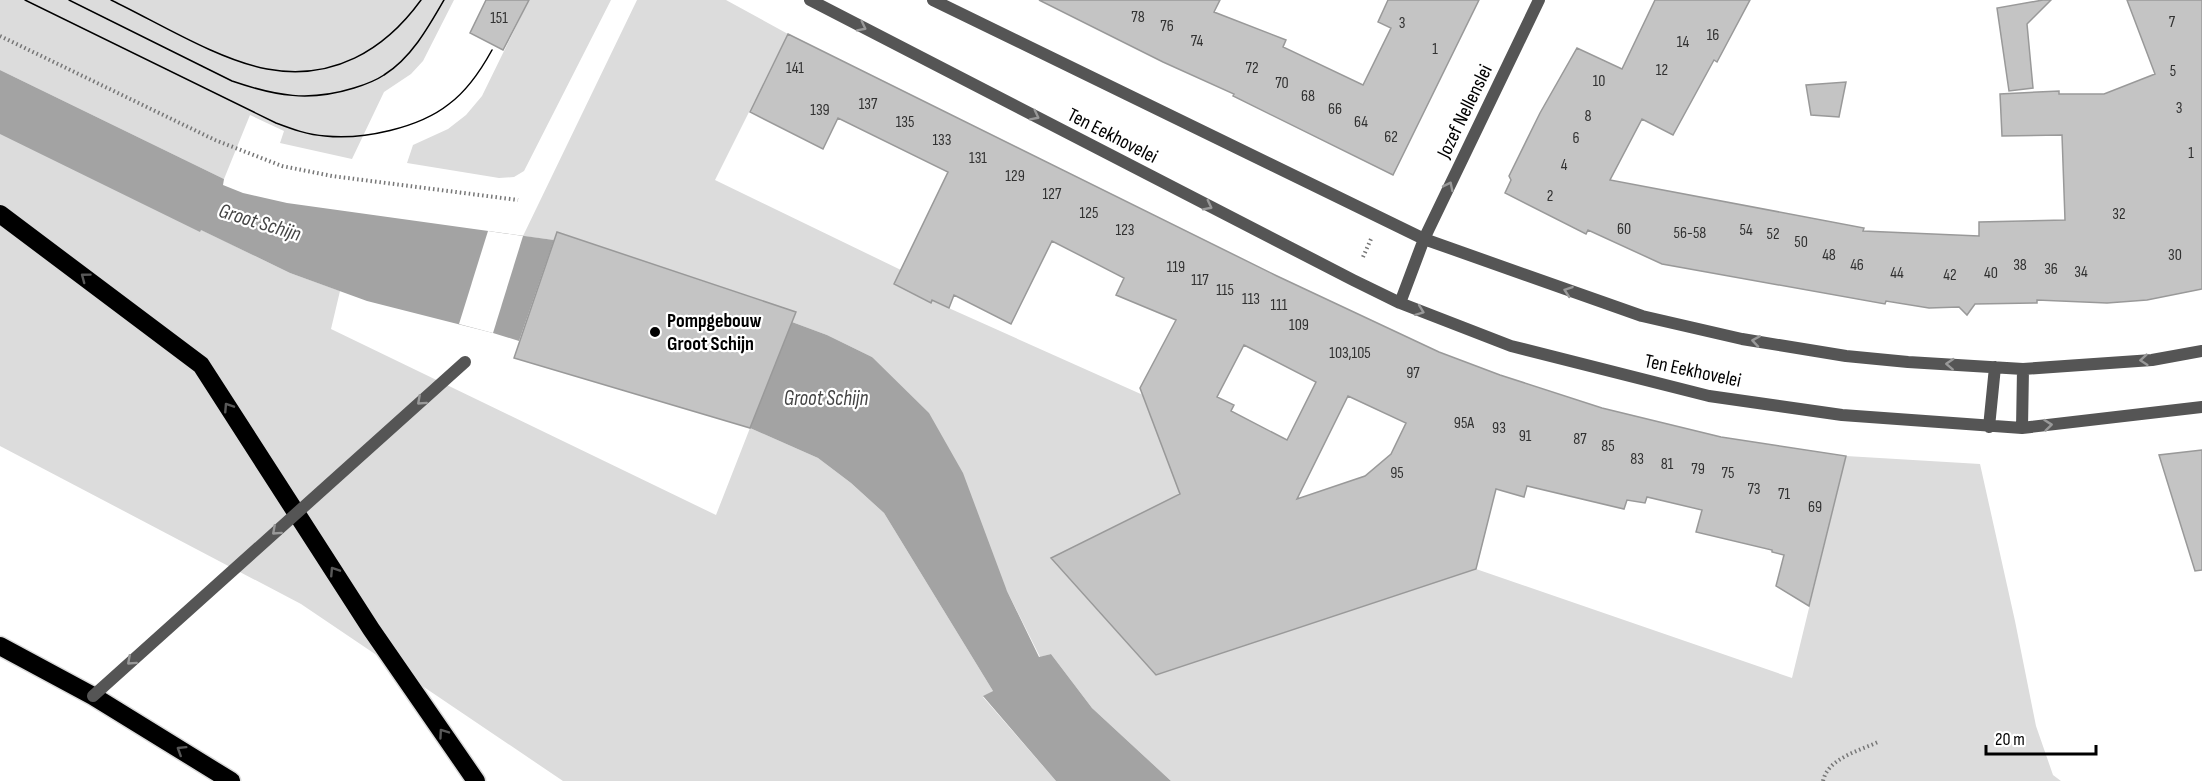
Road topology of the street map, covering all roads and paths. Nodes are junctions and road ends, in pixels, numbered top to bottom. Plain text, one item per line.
1 (810, 0) edge
2 (933, 0) edge
3 (1539, 0) edge
4 (0, 36) edge
5 (518, 200) dead end
6 (0, 214) edge
7 (1381, 217) junction
8 (1424, 239) junction
9 (1353, 280) junction
10 (1400, 303) junction
11 (2202, 351) edge
12 (465, 362) dead end
13 (1995, 367) junction
14 (2023, 369) junction
15 (2202, 407) edge
16 (1989, 426) junction
17 (2022, 428) junction
18 (0, 646) edge
19 (93, 696) junction
20 (1878, 742) dead end
21 (231, 781) edge
22 (476, 781) edge
23 (1823, 781) edge

1 -> 9 street, Ten Eekhovelei
2 - 7 street, Ten Eekhovelei
8 -> 3 street, Jozef Nellenslei
4 - 5 path
22 -> 6 highway
7 - 8 street, Ten Eekhovelei
7 - 9 path
8 - 10 street
13 -> 8 street, Ten Eekhovelei
9 - 10 street, Ten Eekhovelei
10 -> 16 street, Ten Eekhovelei
11 -> 14 street, Ten Eekhovelei
12 -> 19 street, bridge
13 - 14 street, Ten Eekhovelei
13 - 16 street
14 - 17 street
17 -> 15 street, Ten Eekhovelei
16 - 17 street, Ten Eekhovelei
18 - 19 highway
21 -> 19 highway
20 - 23 path

